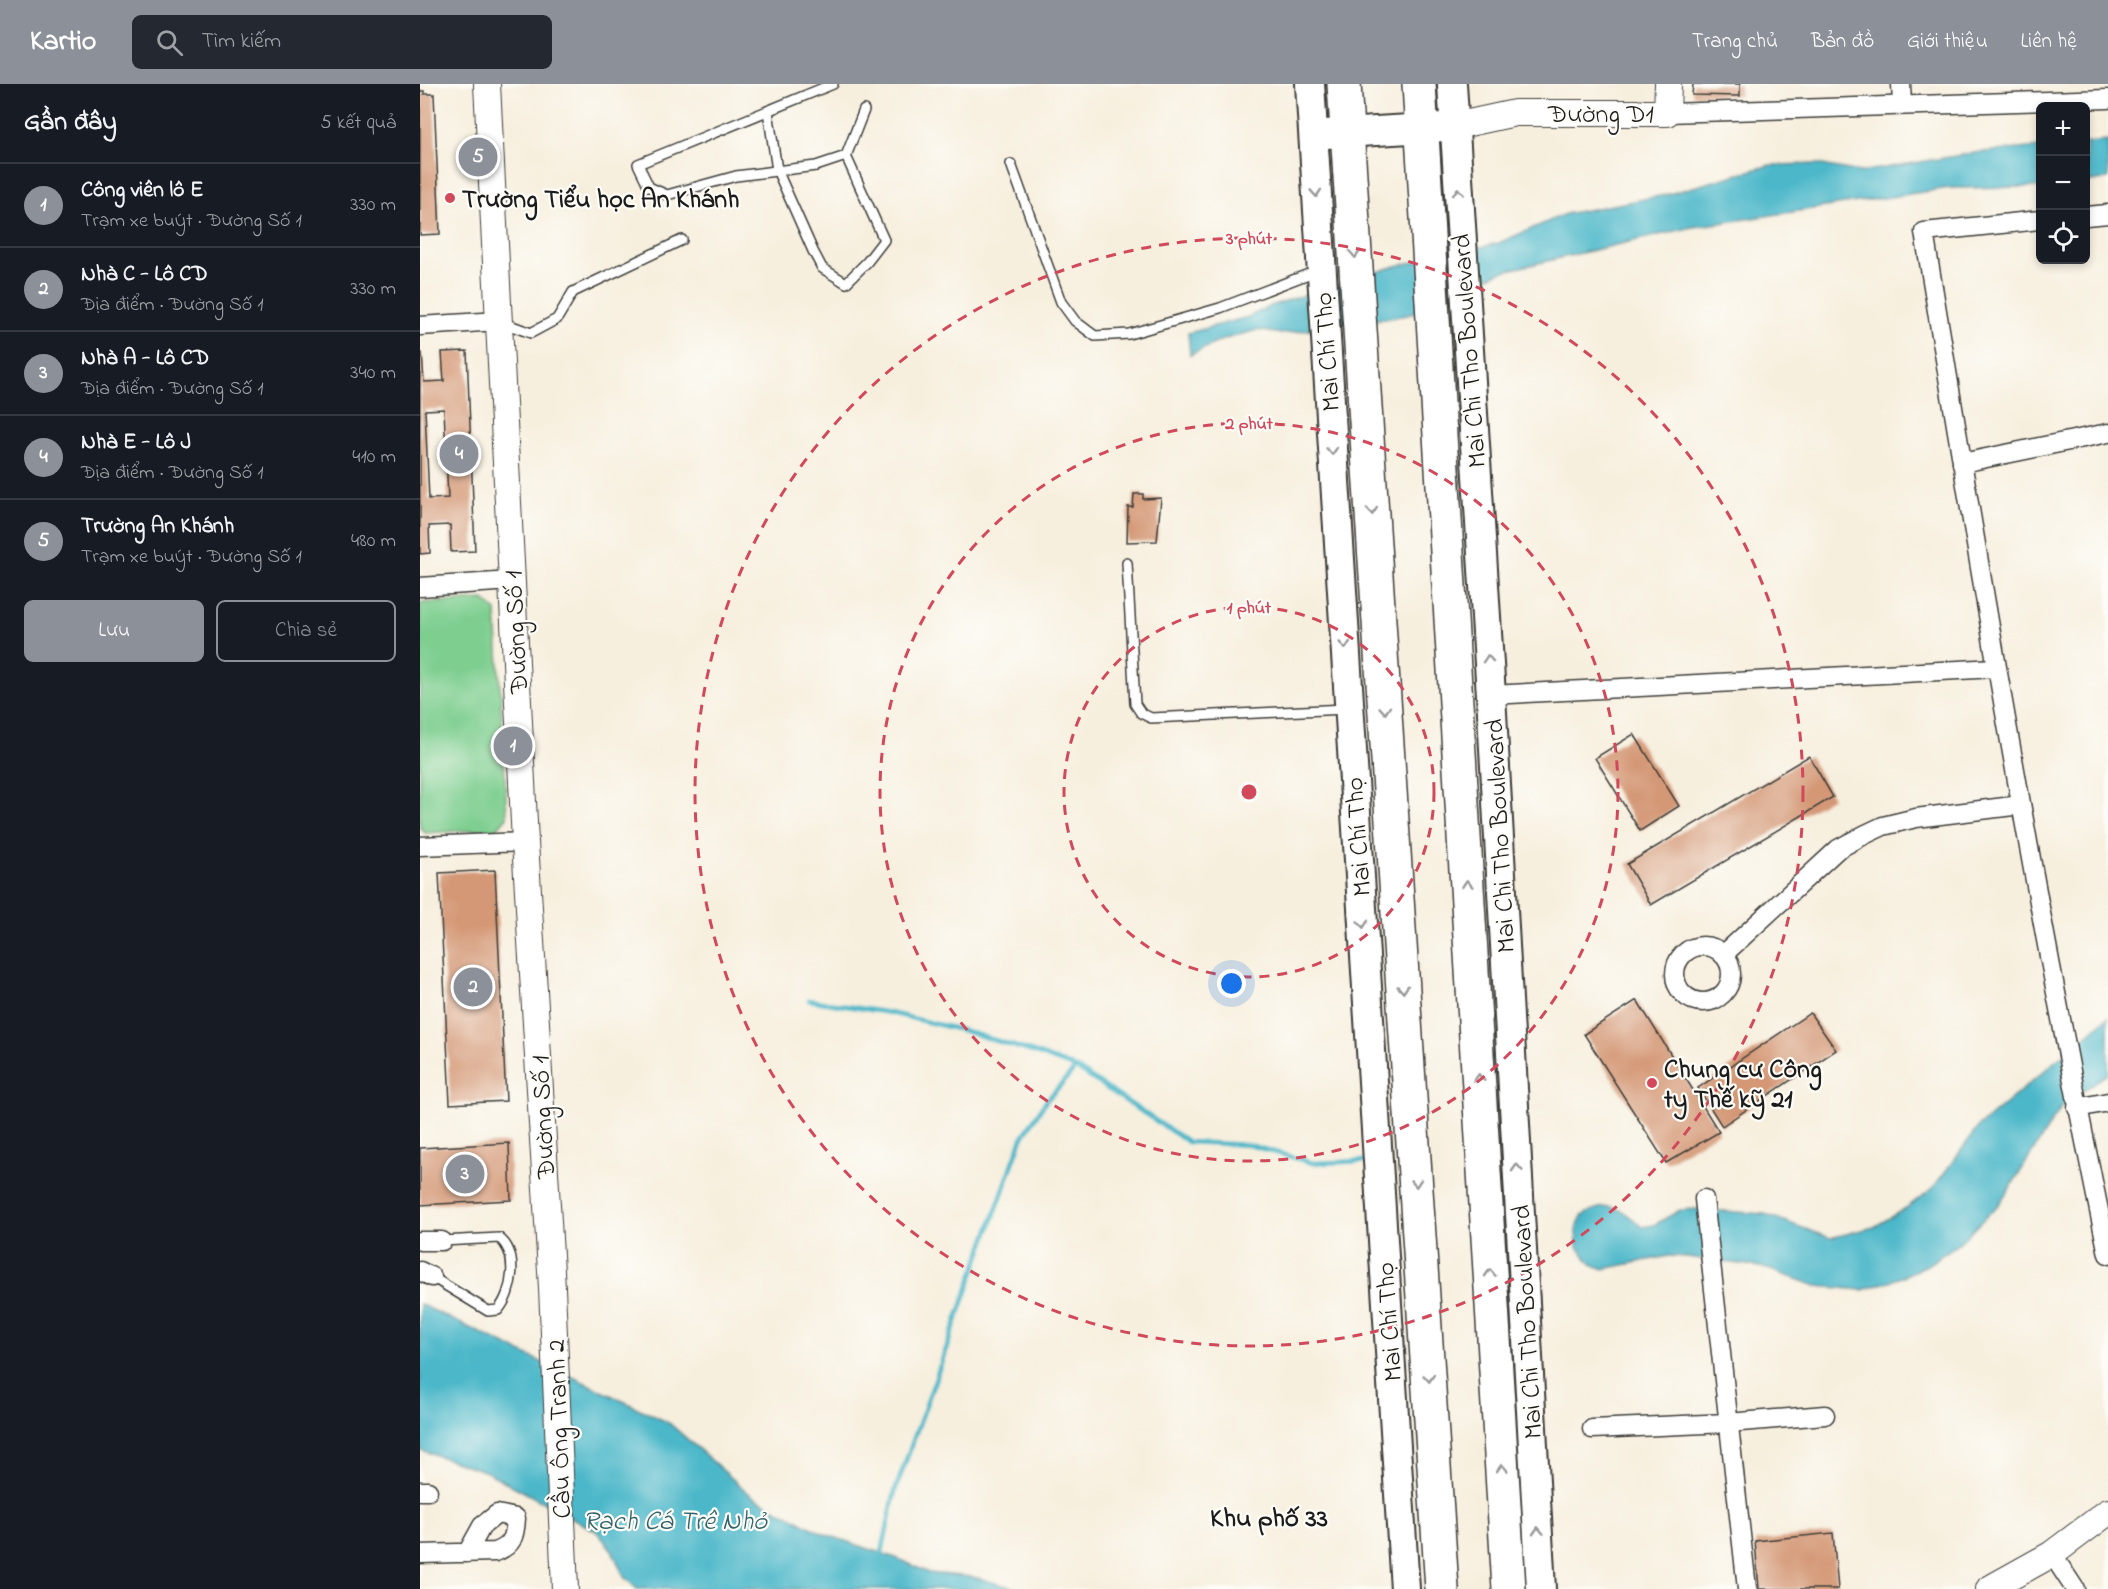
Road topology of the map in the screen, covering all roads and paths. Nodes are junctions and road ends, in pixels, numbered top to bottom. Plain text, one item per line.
1 (487, 84) edge
2 (833, 84) edge
3 (1310, 84) edge
4 (1344, 84) edge
5 (1419, 84) edge
6 (1452, 84) edge
7 (1668, 84) edge
8 (1901, 84) edge
9 (2108, 99) edge
10 (1902, 104) junction
11 (864, 110) dead end
12 (768, 111) junction
13 (1667, 113) junction
14 (1455, 126) junction
15 (1422, 128) junction
16 (1347, 132) junction
17 (1312, 135) junction
18 (846, 156) junction
19 (1011, 164) dead end
20 (777, 170) junction
21 (2108, 214) edge
22 (2090, 216) edge
23 (2036, 220) edge
24 (682, 240) dead end
25 (1321, 270) junction
26 (500, 321) junction
27 (420, 326) edge
28 (2108, 434) edge
29 (1962, 463) junction
30 (1128, 563) dead end
31 (512, 580) junction
32 (420, 586) edge
33 (1996, 668) junction
34 (1491, 695) junction
35 (1349, 709) junction
36 (2021, 805) junction
37 (525, 842) junction
38 (420, 846) edge
39 (1723, 954) dead end
40 (2108, 1102) edge
41 (2076, 1103) junction
42 (1704, 1199) dead end
43 (420, 1241) edge
44 (442, 1242) joint
45 (2108, 1254) edge
46 (426, 1274) edge
47 (552, 1288) joint
48 (1825, 1415) dead end
49 (1728, 1423) junction
50 (1593, 1429) dead end
51 (2108, 1512) edge
52 (467, 1553) dead end
53 (420, 1554) edge
54 (2052, 1554) junction
55 (565, 1580) edge
56 (1443, 1585) edge
57 (1406, 1589) edge
58 (1509, 1589) edge
59 (1541, 1589) edge
60 (1747, 1589) edge
61 (1989, 1589) edge
62 (2075, 1589) edge

1 - 26 street, Đường Số 1
2 - 12 lane
3 - 17 main road, Mai Chí Thọ
4 - 16 highway, Mai Chí Thọ
5 - 15 highway, Mai Chi Tho Boulevard
6 - 14 main road, Mai Chi Tho Boulevard
7 - 13 street
8 - 10 street
9 - 10 street, Đường D1
10 - 13 street, Đường D1
11 - 18 lane
12 - 20 lane
12 - 20 lane
13 - 14 street, Đường D1
14 - 15 main road
34 -> 14 main road, Mai Chi Tho Boulevard
15 - 16 main road
58 -> 15 highway, Mai Chi Tho Boulevard
16 - 17 main road
16 -> 56 highway, Mai Chí Thọ
17 -> 25 main road, Mai Chí Thọ
18 - 20 lane
18 - 20 lane
19 - 25 lane
21 - 22 street
23 - 29 street
24 - 26 lane
25 -> 35 main road, Mai Chí Thọ
26 - 27 street
26 - 31 street, Đường Số 1
28 - 29 street
29 - 33 street
30 - 35 lane
31 - 32 street
31 - 37 street, Đường Số 1
33 - 34 street
33 - 36 street
59 -> 34 main road, Mai Chi Tho Boulevard
35 -> 57 main road, Mai Chí Thọ
36 - 39 street
36 - 41 street
37 - 38 street
37 - 47 street, Đường Số 1
40 - 41 street
41 - 45 street
42 - 49 street
43 - 44 street
44 - 46 lane
47 - 55 street, Cầu Ông Tranh 2
48 - 49 street
49 - 50 street
49 - 60 street
51 - 54 street
52 - 53 street
54 - 61 street
54 - 62 street

